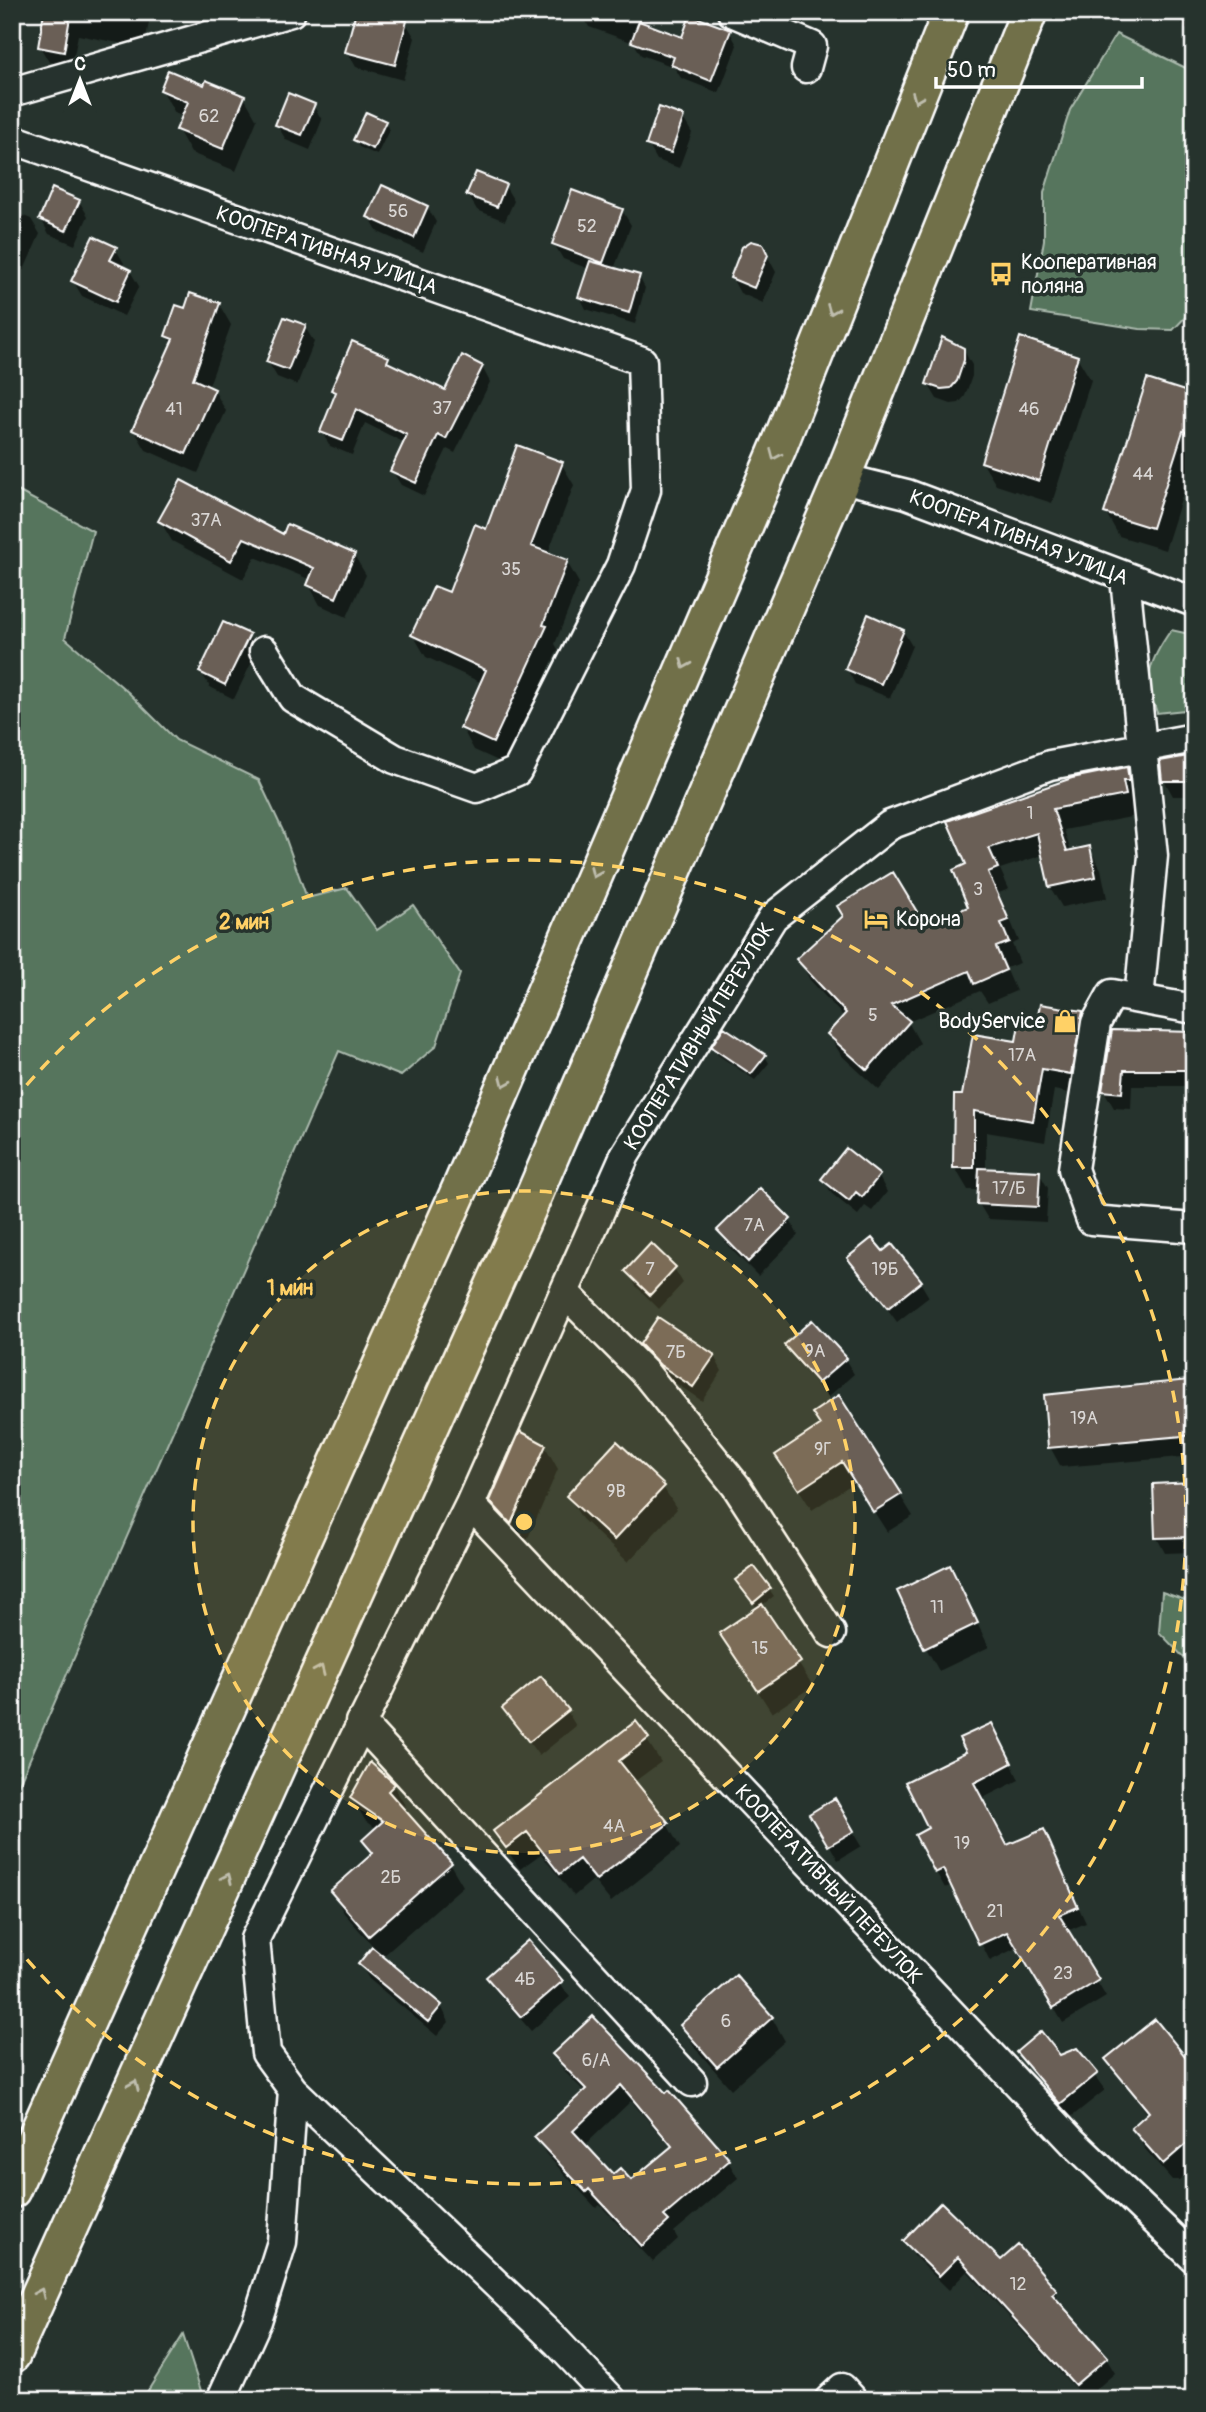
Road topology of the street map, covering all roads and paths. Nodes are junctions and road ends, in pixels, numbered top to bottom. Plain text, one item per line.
1 (291, 12) edge
2 (732, 12) edge
3 (951, 12) edge
4 (1029, 12) edge
5 (806, 68) dead end
6 (12, 92) edge
7 (12, 139) edge
8 (842, 478) junction
9 (1125, 578) junction
10 (1194, 602) edge
11 (264, 651) dead end
12 (1194, 738) edge
13 (1144, 747) junction
14 (1139, 999) junction
15 (1194, 1009) edge
16 (1194, 1228) edge
17 (564, 1292) junction
18 (470, 1504) junction
19 (831, 1633) dead end
20 (360, 1722) junction
21 (692, 2082) dead end
22 (293, 2090) junction
23 (12, 2190) edge
24 (1194, 2258) edge
25 (12, 2355) edge
26 (221, 2400) edge
27 (612, 2400) edge
28 (828, 2400) edge
29 (853, 2400) edge

1 - 6 street
2 - 5 street
3 -> 23 main road
4 - 8 main road
7 - 11 street, КООПЕРАТИВНАЯ УЛИЦА
8 - 9 street, КООПЕРАТИВНАЯ УЛИЦА
25 -> 8 main road
9 - 10 street, КООПЕРАТИВНАЯ УЛИЦА
9 - 13 street
12 - 13 street, КООПЕРАТИВНЫЙ ПЕРЕУЛОК
13 - 14 street
13 - 17 street, КООПЕРАТИВНЫЙ ПЕРЕУЛОК
14 - 15 street
14 - 16 street
17 - 18 street, КООПЕРАТИВНЫЙ ПЕРЕУЛОК
17 - 19 street
18 - 20 street, КООПЕРАТИВНЫЙ ПЕРЕУЛОК
18 - 24 street, КООПЕРАТИВНЫЙ ПЕРЕУЛОК
20 - 21 street
20 - 22 street, КООПЕРАТИВНЫЙ ПЕРЕУЛОК
22 - 26 street
22 - 27 street, КООПЕРАТИВНЫЙ ПЕРЕУЛОК
28 - 29 street

